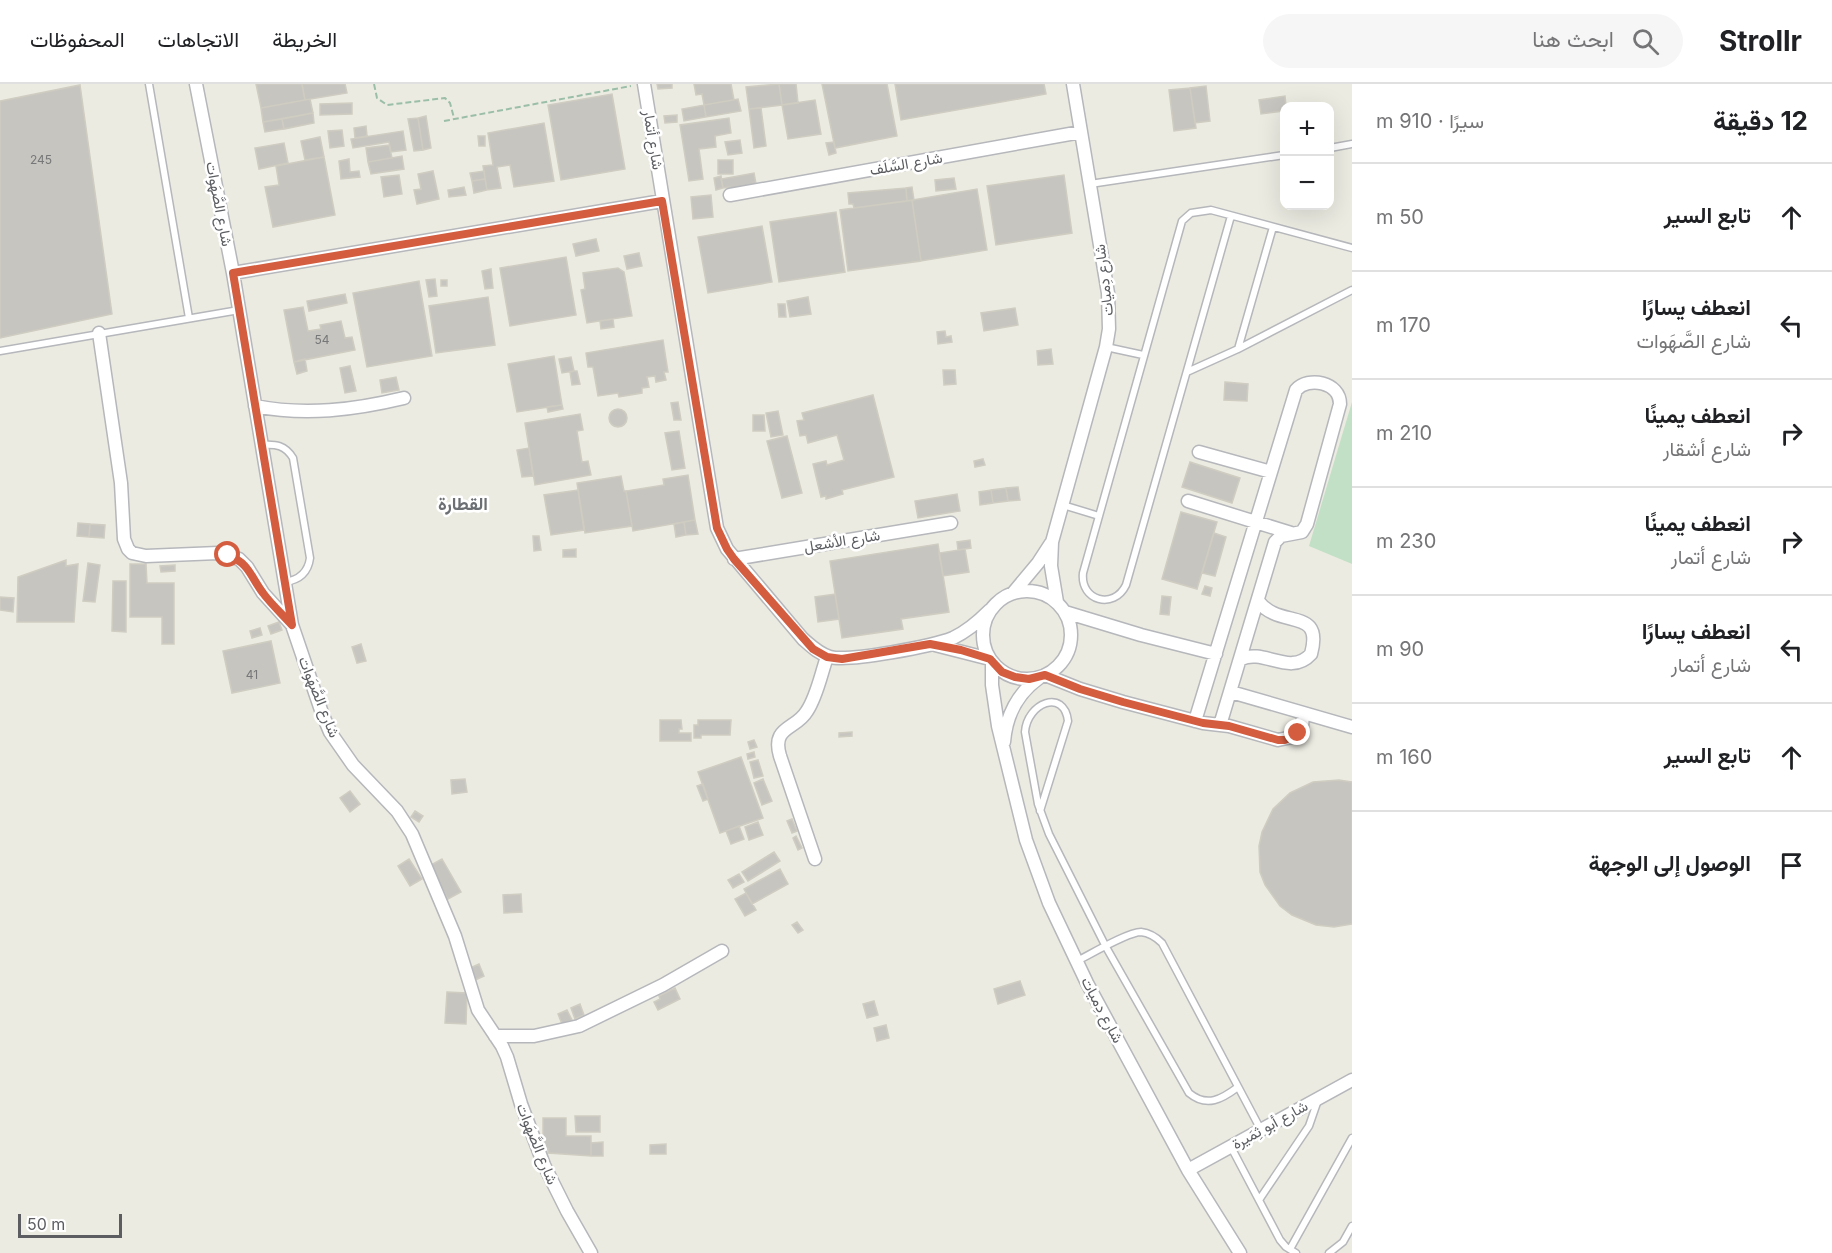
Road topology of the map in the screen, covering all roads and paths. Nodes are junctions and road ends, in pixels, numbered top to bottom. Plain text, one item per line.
1 (149, 84) edge
2 (195, 84) edge
3 (374, 84) edge
4 (639, 84) edge
5 (644, 84) edge
6 (1073, 84) edge
7 (454, 119) junction
8 (444, 121) dead end
9 (1082, 132) junction
10 (1352, 144) edge
11 (1334, 147) edge
12 (1280, 155) edge
13 (1090, 184) junction
14 (729, 195) dead end
15 (662, 201) junction
16 (1231, 216) junction
17 (1273, 227) junction
18 (1352, 248) edge
19 (233, 273) junction
20 (1352, 290) edge
21 (239, 310) junction
22 (189, 318) junction
23 (99, 333) junction
24 (1106, 347) junction
25 (1238, 348) junction
26 (0, 351) edge
27 (1143, 355) junction
28 (1187, 372) junction
29 (404, 398) dead end
30 (255, 406) junction
31 (261, 445) junction
32 (1199, 452) dead end
33 (1271, 472) junction
34 (1188, 501) dead end
35 (1062, 504) junction
36 (1099, 516) junction
37 (1256, 522) junction
38 (951, 523) dead end
39 (1295, 534) junction
40 (1052, 542) junction
41 (734, 559) junction
42 (285, 582) junction
43 (1013, 593) junction
44 (1258, 601) junction
45 (1061, 607) junction
46 (990, 610) junction
47 (292, 625) junction
48 (930, 644) junction
49 (1216, 654) junction
50 (827, 657) junction
51 (1240, 659) junction
52 (991, 661) junction
53 (1044, 676) junction
54 (1231, 692) junction
55 (1303, 713) junction
56 (1195, 721) junction
57 (1220, 725) junction
58 (1352, 727) edge
59 (1004, 749) junction
60 (1040, 811) junction
61 (815, 859) dead end
62 (1106, 946) junction
63 (722, 951) dead end
64 (1077, 961) junction
65 (495, 1036) junction
66 (1352, 1080) edge
67 (1238, 1087) junction
68 (1319, 1098) junction
69 (1261, 1130) junction
70 (1352, 1138) edge
71 (1231, 1146) junction
72 (1188, 1170) junction
73 (1259, 1200) junction
74 (1352, 1226) edge
75 (1293, 1251) edge
76 (591, 1253) edge
77 (1240, 1253) edge
78 (1329, 1253) edge

1 - 22 lane
2 - 19 street, شارع الصَّهَوات
3 - 7 path
4 - 7 path
5 - 15 street, شارع أتمار
6 - 9 street, شارع دِميات
7 - 8 path
9 - 13 street, شارع دِميات
9 - 14 street, شارع السَّلَف
10 - 11 lane
12 - 13 lane
13 - 24 street, شارع دِميات
15 - 19 street
15 - 41 street, شارع أتمار
16 - 17 lane
16 - 27 lane
16 - 28 lane
17 - 18 lane
17 - 25 lane
19 - 21 street, شارع الصَّهَوات
20 - 25 lane
21 - 22 lane
21 - 30 street, شارع الصَّهَوات
22 - 23 lane
23 - 26 lane
23 - 47 street
24 - 27 lane
24 - 35 street, شارع دِميات
25 - 28 lane
27 - 36 lane
28 - 36 lane
29 - 30 street
30 - 31 street, شارع الصَّهَوات
31 - 42 street, شارع الصَّهَوات
31 - 42 lane
32 - 33 street
33 - 37 street
33 - 39 street
34 - 37 street
35 - 36 lane
35 - 40 street, شارع دِميات
37 - 39 street
37 - 49 street
38 - 41 street, شارع الأشعل
39 - 44 street
40 - 43 street, شارع دِميات
40 - 45 street, شارع دِميات
41 - 50 street, شارع أتمار
42 - 47 street, شارع الصَّهَوات
43 - 45 street
43 - 46 street
44 - 51 street
44 - 51 street
45 - 49 street
45 - 53 street
46 - 48 street
46 - 52 street
47 - 65 street, شارع الصَّهَوات
48 - 50 street
48 - 52 street
49 - 56 street
50 - 61 street
51 - 54 street
52 - 53 street
52 - 59 street, شارع دِميات
53 - 56 street
53 - 59 street, شارع دِميات
54 - 55 street
54 - 57 street
55 - 57 street
55 - 58 street
56 - 57 street
59 - 64 street, شارع دِميات
60 - 60 lane
60 - 62 lane
62 - 64 lane
62 - 67 lane
62 - 67 lane
63 - 65 street
64 - 72 street, شارع دِميات
65 - 76 street, شارع الصَّهَوات
66 - 68 street, شارع أبو ثِمَيرة
67 - 69 lane
68 - 69 street, شارع أبو ثِمَيرة
68 - 73 lane
69 - 71 street, شارع أبو ثِمَيرة
70 - 75 lane
71 - 72 street, شارع أبو ثِمَيرة
71 - 73 lane
72 - 77 street, شارع دِميات
73 - 75 lane
74 - 78 lane

